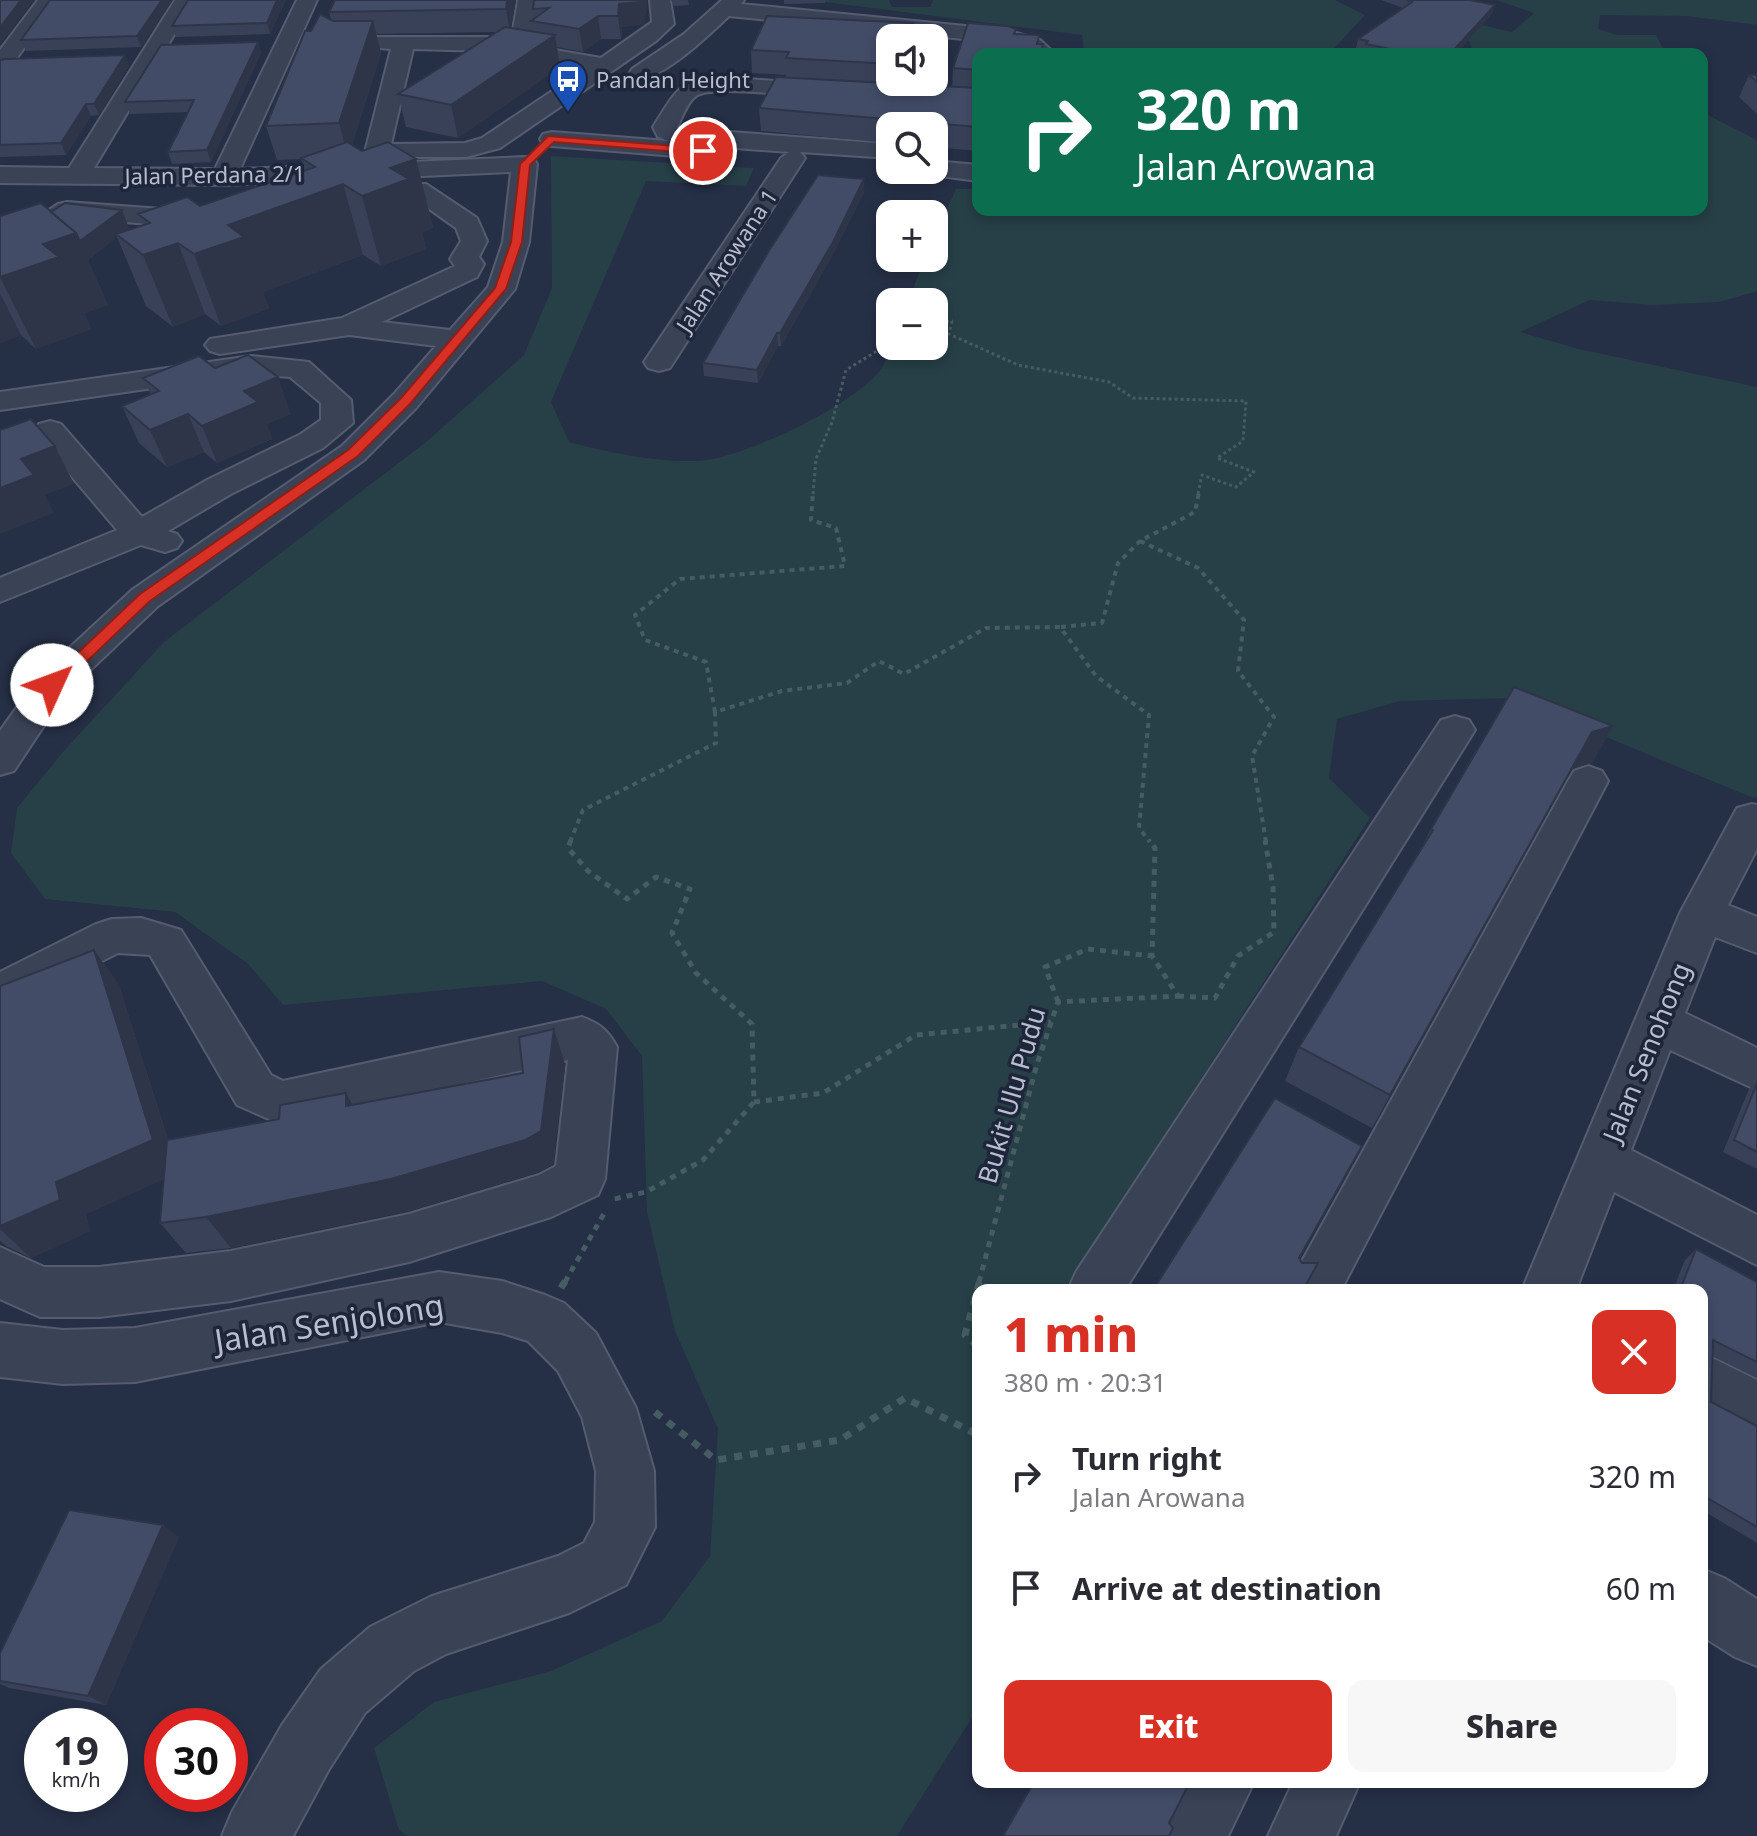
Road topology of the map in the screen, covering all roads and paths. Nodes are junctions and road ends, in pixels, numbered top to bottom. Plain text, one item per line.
1 (49, 0) edge
2 (185, 0) edge
3 (307, 0) edge
4 (528, 0) edge
5 (660, 0) edge
6 (729, 4) edge
7 (767, 13) junction
8 (876, 28) edge
9 (829, 33) edge
10 (876, 34) edge
11 (948, 35) edge
12 (754, 38) edge
13 (404, 42) junction
14 (285, 43) junction
15 (357, 43) edge
16 (257, 44) edge
17 (185, 46) edge
18 (1036, 48) edge
19 (521, 49) junction
20 (153, 52) junction
21 (121, 57) edge
22 (2, 60) edge
23 (33, 60) edge
24 (602, 65) junction
25 (792, 79) edge
26 (876, 83) edge
27 (757, 88) junction
28 (946, 100) edge
29 (572, 122) dead end
30 (552, 139) junction
31 (876, 148) edge
32 (876, 148) edge
33 (948, 155) edge
34 (972, 156) edge
35 (793, 158) junction
36 (525, 164) junction
37 (876, 165) edge
38 (948, 170) edge
39 (972, 172) edge
40 (0, 175) edge
41 (77, 175) junction
42 (224, 177) junction
43 (417, 189) dead end
44 (175, 218) edge
45 (0, 255) edge
46 (464, 259) junction
47 (383, 280) dead end
48 (357, 293) dead end
49 (948, 321) edge
50 (349, 326) junction
51 (264, 338) junction
52 (455, 340) junction
53 (876, 352) edge
54 (659, 362) dead end
55 (0, 378) edge
56 (0, 401) edge
57 (50, 431) dead end
58 (138, 534) junction
59 (1140, 541) junction
60 (208, 553) junction
61 (0, 591) edge
62 (1060, 627) junction
63 (715, 712) junction
64 (1455, 730) dead end
65 (0, 761) edge
66 (1588, 781) edge
67 (1752, 819) dead end
68 (1702, 913) junction
69 (1757, 936) edge
70 (1152, 956) junction
71 (0, 993) edge
72 (1178, 996) junction
73 (1058, 1002) junction
74 (1052, 1022) junction
75 (1658, 1022) junction
76 (1757, 1070) edge
77 (754, 1102) junction
78 (1601, 1160) junction
79 (1757, 1241) edge
80 (0, 1272) edge
81 (979, 1284) edge
82 (1099, 1284) edge
83 (1316, 1284) edge
84 (1551, 1284) edge
85 (972, 1309) edge
86 (545, 1321) junction
87 (972, 1341) edge
88 (0, 1350) edge
89 (1708, 1383) edge
90 (653, 1411) dead end
91 (1757, 1411) edge
92 (972, 1432) edge
93 (1708, 1604) edge
94 (1757, 1635) edge
95 (1218, 1788) edge
96 (1324, 1788) edge
97 (256, 1836) edge
98 (1192, 1836) edge
99 (1302, 1836) edge

1 - 22 street
2 - 20 street
3 - 14 street
4 - 19 street
5 - 24 street
6 - 7 street
6 - 24 street
7 - 8 street
7 - 12 street
9 - 10 street
11 - 18 street
13 - 15 street
13 - 19 street
13 - 24 street
14 - 16 street
14 - 42 street
17 - 20 street
19 - 24 street
20 - 21 street
20 - 41 street
22 - 23 street
25 - 26 street
27 - 28 street
27 - 31 street
27 - 32 street
29 - 30 street
30 - 35 street
30 - 36 street
33 - 34 street
35 - 37 street
35 - 54 street, Jalan Arowana 1
36 - 42 street, Jalan Perdana 2/1
36 - 52 street
38 - 39 street
40 - 41 street, Jalan Perdana 2/1
41 - 42 street, Jalan Perdana 2/1
43 - 46 street
44 - 45 street
46 - 47 street
46 - 50 street
48 - 51 street
49 - 59 path
50 - 51 street
50 - 52 street
51 - 55 street
52 - 60 street
53 - 63 path
56 - 58 street
57 - 58 street
58 - 60 street
58 - 61 street
59 - 62 path
59 - 72 path, Bukit Ulu Pudu
60 - 65 street
62 - 63 path
62 - 70 path
63 - 77 path
64 - 82 street
66 - 83 street
67 - 68 street, Jalan Senohong
68 - 69 street
68 - 75 street, Jalan Senohong
70 - 72 path
70 - 73 path
71 - 80 street
72 - 73 path, Bukit Ulu Pudu
73 - 74 path, Bukit Ulu Pudu
74 - 77 path
74 - 81 path, Bukit Ulu Pudu
75 - 76 street
75 - 78 street, Jalan Senohong
77 - 86 path
78 - 79 street
78 - 84 street, Jalan Senohong
85 - 87 path, Bukit Ulu Pudu
86 - 88 street, Jalan Senjolong
86 - 97 street, Jalan Senjolong
89 - 91 street
90 - 92 path
93 - 94 street
95 - 98 street
96 - 99 street

